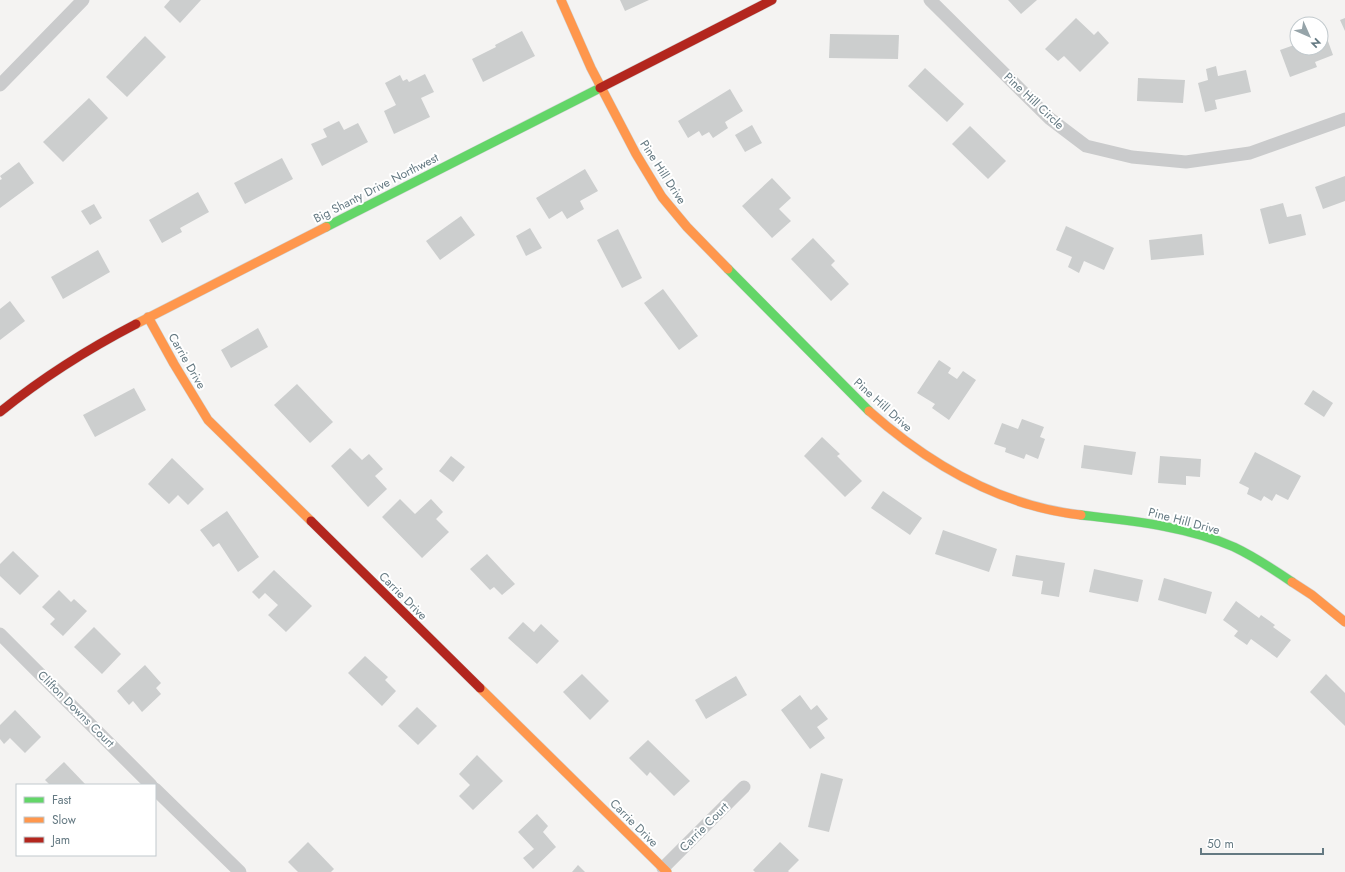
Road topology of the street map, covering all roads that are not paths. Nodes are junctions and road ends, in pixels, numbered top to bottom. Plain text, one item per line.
1 (84, 0) edge
2 (561, 0) edge
3 (772, 0) edge
4 (930, 0) edge
5 (0, 85) edge
6 (601, 87) junction
7 (1345, 119) edge
8 (148, 317) junction
9 (0, 412) edge
10 (1345, 622) edge
11 (0, 634) edge
12 (150, 784) edge
13 (744, 787) dead end
14 (156, 790) edge
15 (665, 870) edge
16 (240, 872) edge

1 - 5 street
2 - 6 street, Pine Hill Drive
3 - 6 street, Big Shanty Drive Northwest
4 - 7 street, Pine Hill Circle
6 - 8 street, Big Shanty Drive Northwest
6 - 10 street, Pine Hill Drive
8 - 9 street, Big Shanty Drive Northwest
8 - 15 street, Carrie Drive
11 - 12 street, Clifton Downs Court
13 - 15 street, Carrie Court
14 - 16 street

